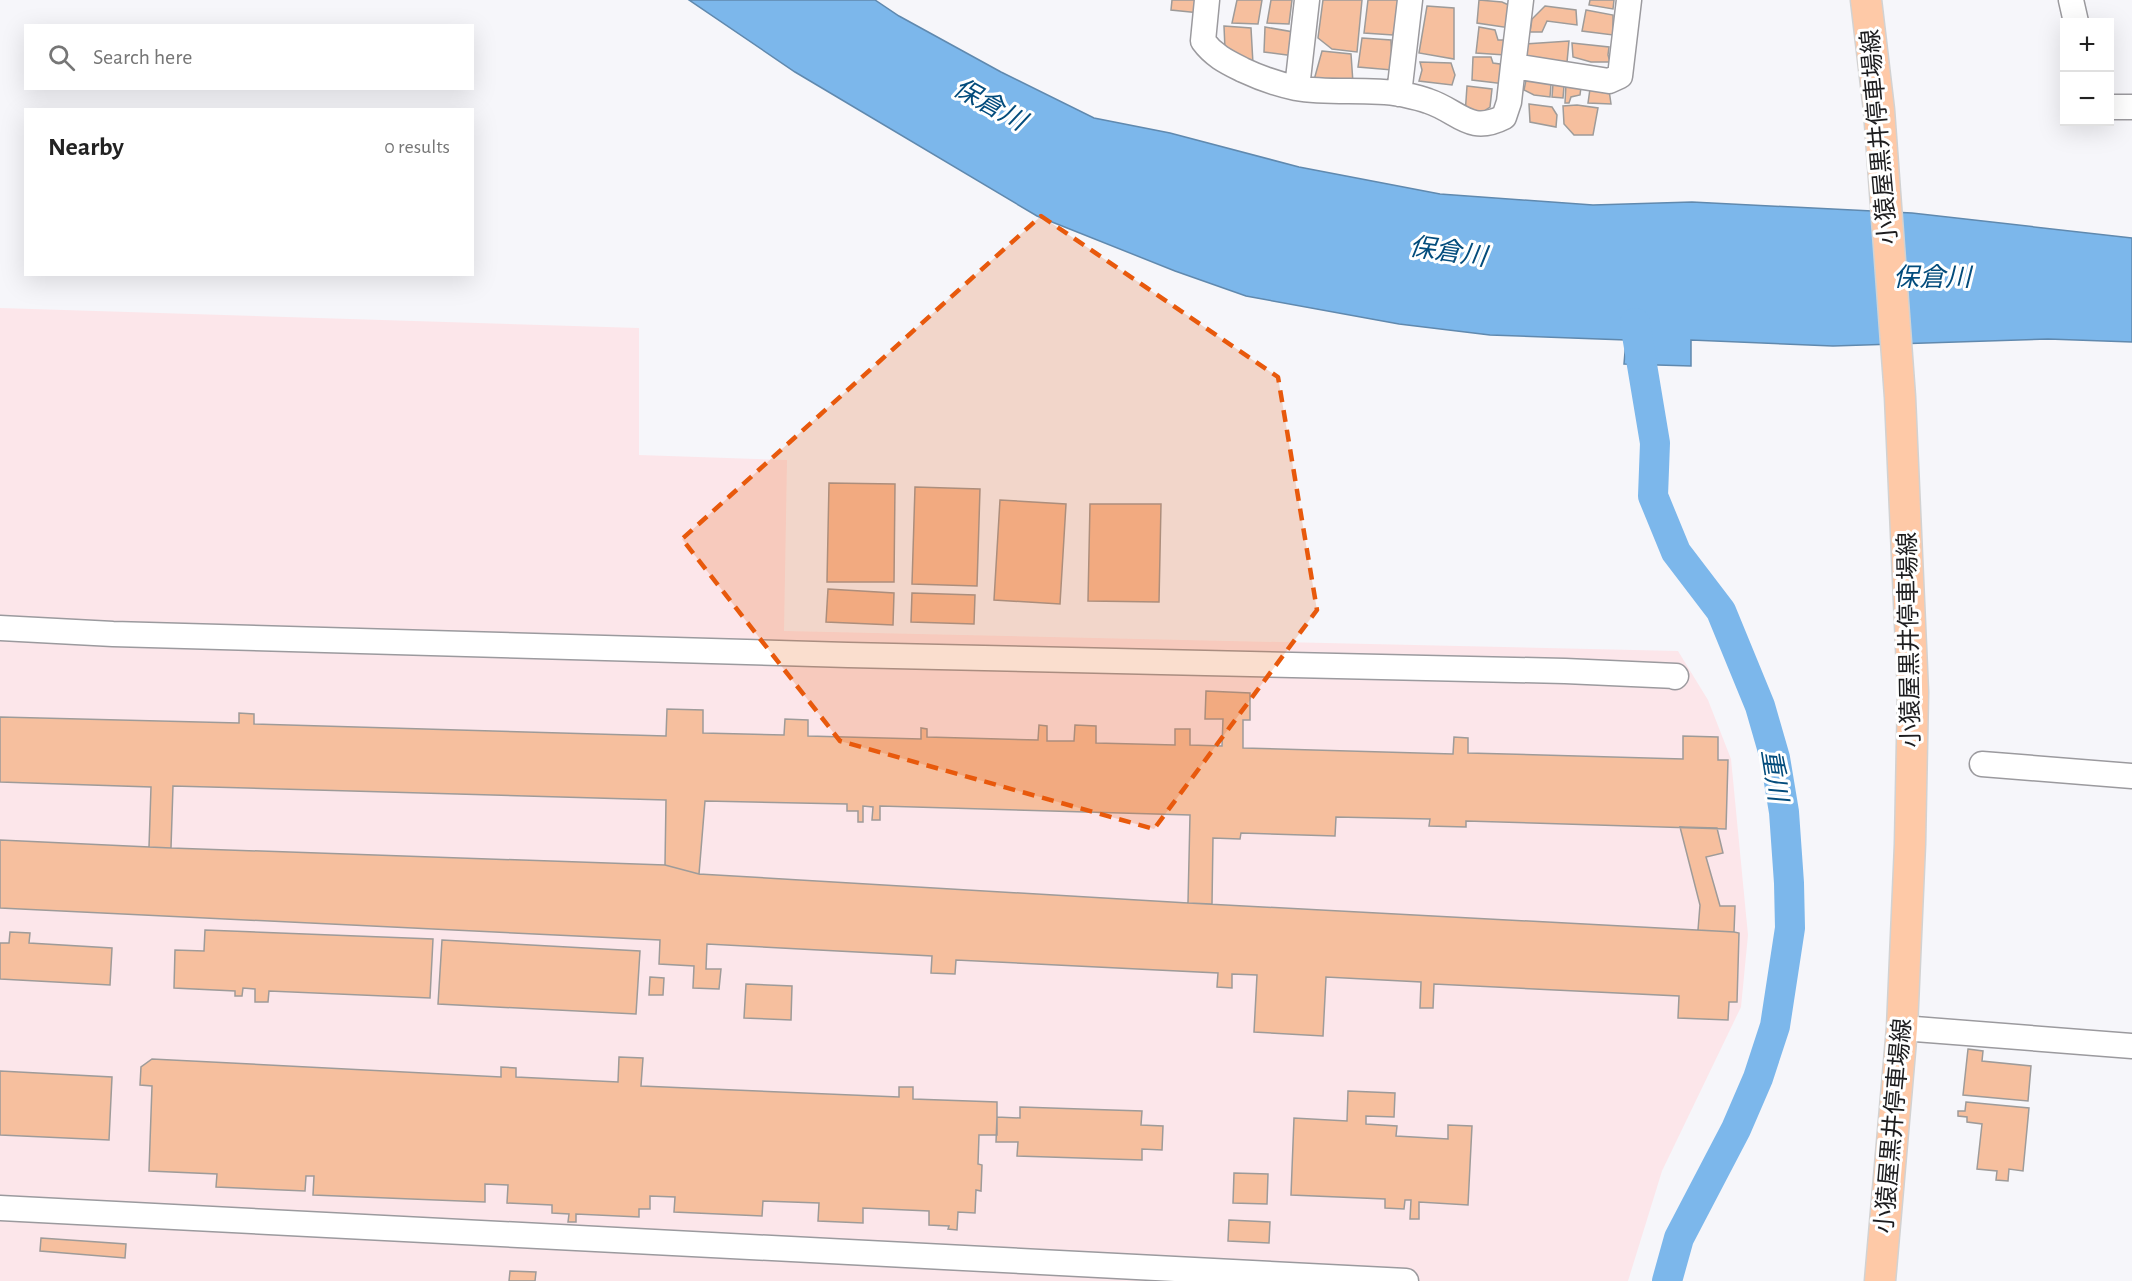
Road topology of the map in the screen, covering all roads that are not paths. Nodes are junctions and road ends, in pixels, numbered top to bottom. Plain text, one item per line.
1 (1207, 0) edge
2 (1308, 0) edge
3 (1410, 0) edge
4 (1521, 0) edge
5 (1629, 0) edge
6 (1866, 0) edge
7 (2071, 0) edge
8 (2075, 18) edge
9 (1513, 66) junction
10 (1297, 88) junction
11 (1399, 94) junction
12 (2114, 107) edge
13 (2132, 107) edge
14 (0, 628) edge
15 (1675, 677) dead end
16 (1983, 764) dead end
17 (2132, 776) edge
18 (1902, 1028) junction
19 (2132, 1046) edge
20 (0, 1208) edge
21 (1406, 1281) edge
22 (1880, 1281) edge

1 - 10 street
2 - 10 street
3 - 11 street
4 - 9 street
5 - 9 street
6 - 18 main road, 小猿屋黒井停車場線
7 - 8 street
9 - 11 street
10 - 11 street
12 - 13 street
14 - 15 street
16 - 17 street
18 - 19 street
18 - 22 main road, 小猿屋黒井停車場線
20 - 21 street

